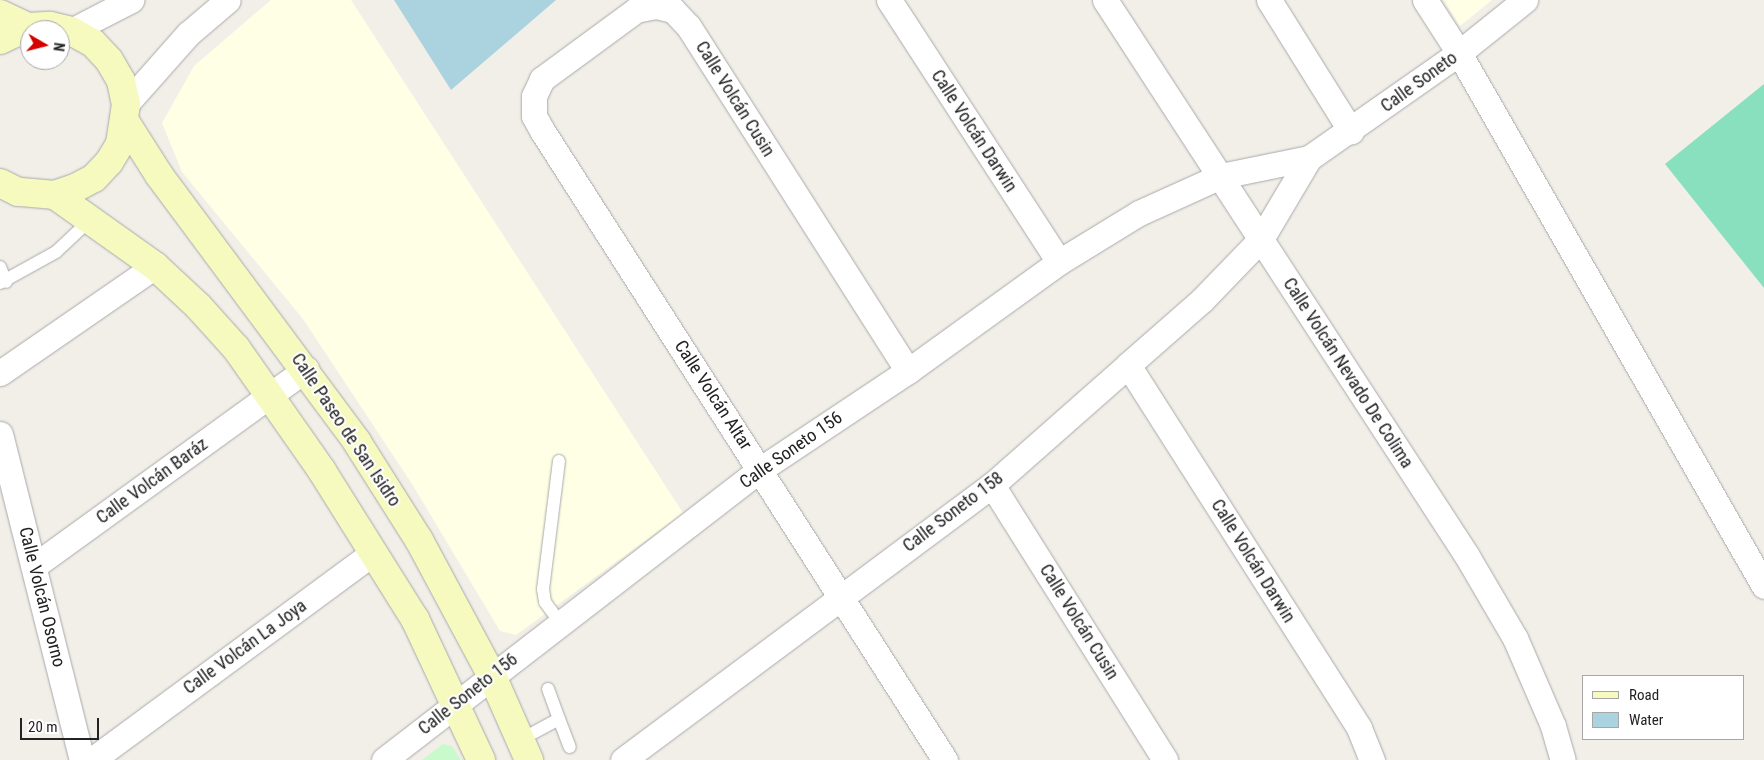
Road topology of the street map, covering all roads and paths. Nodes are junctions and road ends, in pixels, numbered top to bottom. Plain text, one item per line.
1 (131, 0) edge
2 (228, 0) edge
3 (889, 0) edge
4 (1105, 0) edge
5 (1269, 0) edge
6 (1425, 0) edge
7 (1525, 0) edge
8 (0, 14) edge
9 (20, 23) edge
10 (20, 31) edge
11 (71, 31) joint
12 (0, 40) edge
13 (1459, 53) junction
14 (126, 113) junction
15 (1351, 131) junction
16 (542, 132) joint
17 (1309, 158) junction
18 (1221, 176) junction
19 (6, 192) edge
20 (54, 195) junction
21 (91, 219) junction
22 (1261, 239) junction
23 (1059, 262) junction
24 (155, 266) junction
25 (0, 267) edge
26 (3, 283) edge
27 (1128, 365) junction
28 (306, 369) junction
29 (908, 371) junction
30 (0, 373) edge
31 (270, 396) junction
32 (0, 434) edge
33 (559, 460) dead end
34 (761, 469) junction
35 (992, 485) junction
36 (374, 552) junction
37 (34, 566) junction
38 (1764, 586) edge
39 (841, 595) junction
40 (560, 623) junction
41 (492, 676) junction
42 (548, 689) dead end
43 (457, 704) junction
44 (559, 719) junction
45 (570, 747) dead end
46 (524, 750) edge
47 (935, 756) edge
48 (82, 760) edge
49 (92, 760) edge
50 (384, 760) edge
51 (481, 760) edge
52 (623, 760) edge
53 (1165, 760) edge
54 (1372, 760) edge
55 (1563, 760) edge

1 - 11 street
2 - 14 street
3 - 23 street, Calle Volcán Darwin
4 - 18 street, Calle Volcán Nevado De Colima
5 - 15 street
6 - 13 street
7 - 13 street, Calle Soneto
8 - 9 main road
10 - 12 main road
11 - 14 main road
13 - 15 street, Calle Soneto
13 - 38 street
14 - 20 main road
14 - 28 main road, Calle Paseo de San Isidro
15 - 17 street, Calle Soneto
16 - 29 street, Calle Volcán Cusin
16 - 34 street, Calle Volcán Altar
17 - 18 street, Calle Soneto
17 - 22 street, Calle Soneto
18 - 22 street, Calle Volcán Nevado De Colima
18 - 23 street, Calle Soneto 156
19 - 20 main road
20 - 21 main road
21 - 24 main road
21 - 26 lane
22 - 27 street, Calle Soneto 158
22 - 55 street, Calle Volcán Nevado De Colima
23 - 29 street, Calle Soneto 156
24 - 30 street
24 - 31 main road
25 - 26 lane
27 - 35 street, Calle Soneto 158
27 - 54 street, Calle Volcán Darwin
28 - 31 street, Calle Volcán Baráz
28 - 41 main road, Calle Paseo de San Isidro
29 - 34 street, Calle Soneto 156
31 - 36 main road
31 - 37 street, Calle Volcán Baráz
32 - 37 street, Calle Volcán Osorno
33 - 40 lane
34 - 39 street, Calle Volcán Altar
34 - 40 street, Calle Soneto 156
35 - 39 street, Calle Soneto 158
35 - 53 street, Calle Volcán Cusin
36 - 43 main road
36 - 49 street, Calle Volcán La Joya
37 - 48 street, Calle Volcán Osorno
39 - 47 street, Calle Volcán Altar
39 - 52 street, Calle Soneto 158
40 - 41 street, Calle Soneto 156
41 - 43 street, Calle Soneto 156
41 - 46 main road, Calle Paseo de San Isidro
42 - 44 lane
43 - 50 street, Calle Soneto 156
43 - 51 main road
44 - 45 lane
44 - 46 lane

